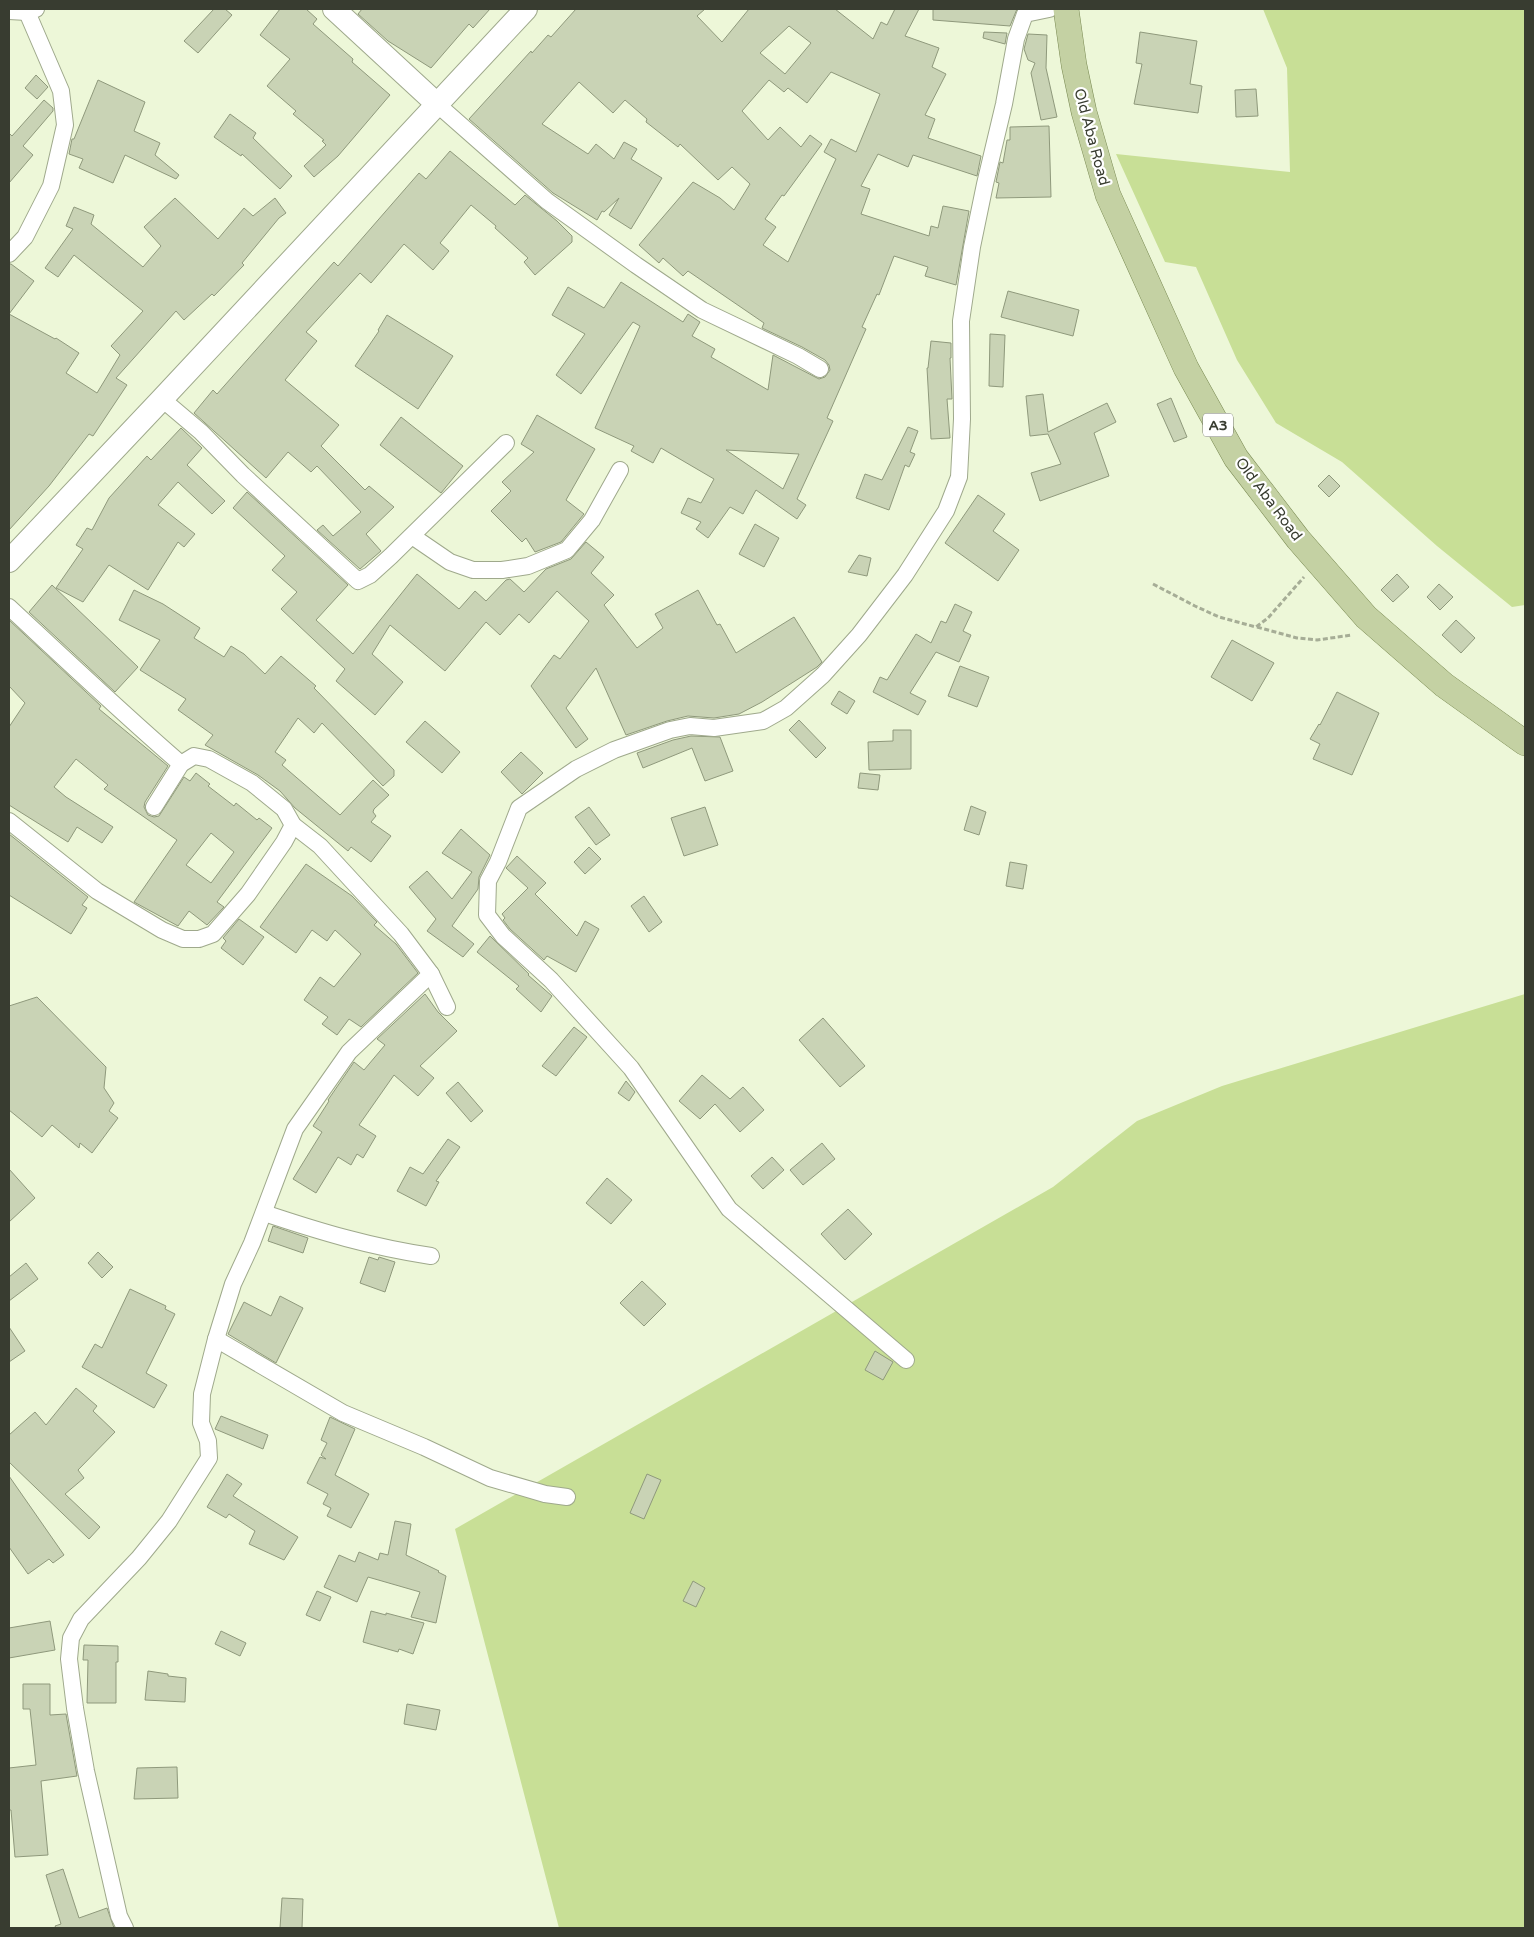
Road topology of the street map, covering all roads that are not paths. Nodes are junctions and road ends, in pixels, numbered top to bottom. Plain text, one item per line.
1 (334, 9) edge
2 (526, 9) edge
3 (1049, 9) edge
4 (1066, 9) edge
5 (9, 11) edge
6 (32, 11) edge
7 (438, 105) junction
8 (9, 254) edge
9 (820, 369) dead end
10 (162, 399) junction
11 (506, 443) dead end
12 (620, 470) dead end
13 (412, 536) junction
14 (9, 561) edge
15 (9, 608) edge
16 (1525, 743) edge
17 (181, 764) junction
18 (154, 807) dead end
19 (9, 821) edge
20 (293, 825) junction
21 (431, 974) junction
22 (447, 1007) dead end
23 (264, 1213) junction
24 (431, 1256) dead end
25 (216, 1339) junction
26 (906, 1360) dead end
27 (567, 1497) dead end
28 (125, 1928) edge

1 - 7 main road
2 - 7 main road
3 - 26 street
4 - 16 main road, Old Aba Road / A3
5 - 6 street
6 - 8 street
7 - 9 street
7 - 10 main road
10 - 13 street
10 - 14 main road
11 - 13 street
12 - 13 street
15 - 17 street
17 - 18 street
17 - 20 street
19 - 20 street
20 - 21 street
21 - 22 street
21 - 23 street
23 - 24 street
23 - 25 street
25 - 27 street
25 - 28 street

